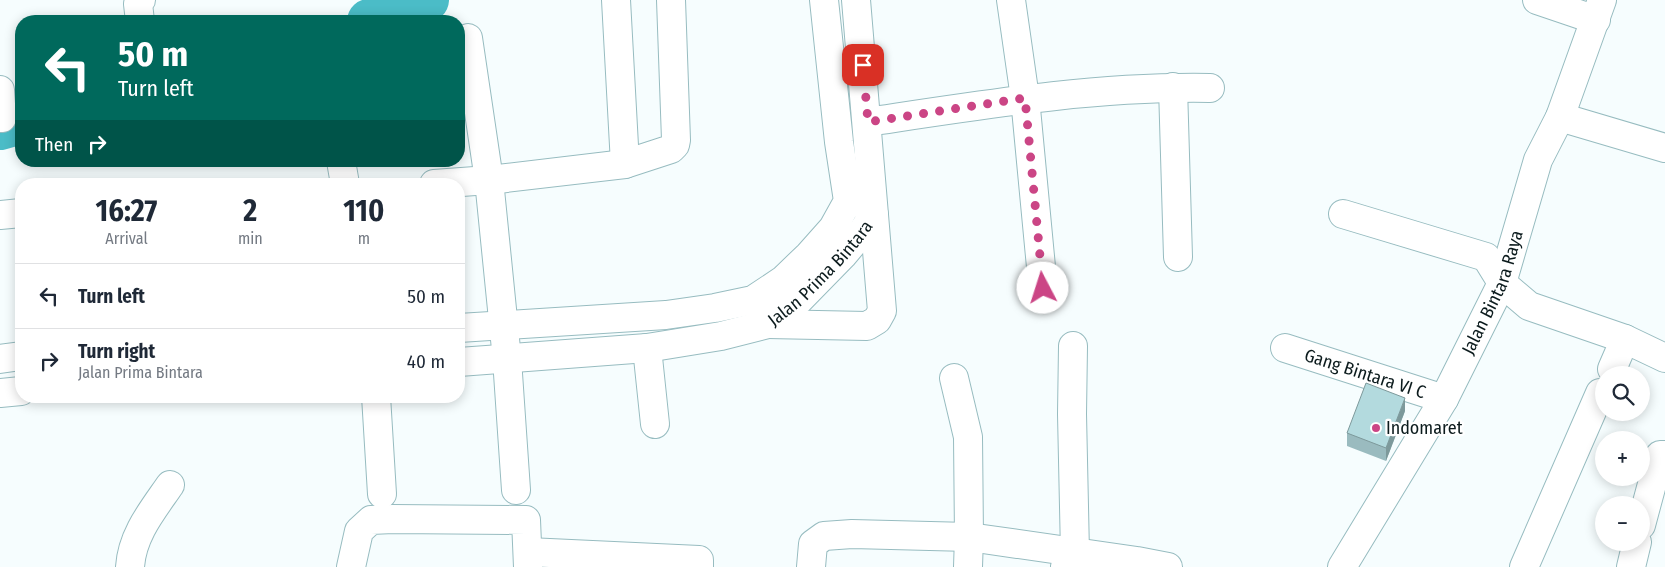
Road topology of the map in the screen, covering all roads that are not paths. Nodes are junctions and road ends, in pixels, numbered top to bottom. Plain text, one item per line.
1 (141, 0) edge
2 (616, 0) edge
3 (671, 0) edge
4 (824, 0) edge
5 (856, 0) edge
6 (1011, 0) edge
7 (1537, 0) edge
8 (1599, 10) edge
9 (139, 15) edge
10 (468, 38) dead end
11 (1173, 87) junction
12 (1210, 88) dead end
13 (0, 90) edge
14 (1025, 98) junction
15 (1560, 117) junction
16 (2, 118) dead end
17 (868, 122) junction
18 (1663, 142) edge
19 (625, 164) junction
20 (489, 180) junction
21 (465, 182) edge
22 (848, 200) junction
23 (15, 213) edge
24 (0, 214) edge
25 (1343, 214) dead end
26 (874, 215) junction
27 (1178, 257) dead end
28 (1502, 283) junction
29 (1043, 288) dead end
30 (753, 300) junction
31 (768, 324) junction
32 (504, 326) junction
33 (465, 328) edge
34 (1625, 339) junction
35 (1073, 346) dead end
36 (647, 348) junction
37 (1285, 348) dead end
38 (15, 357) edge
39 (1665, 358) edge
40 (0, 359) edge
41 (507, 359) junction
42 (465, 362) edge
43 (954, 378) dead end
44 (15, 392) edge
45 (0, 393) edge
46 (1444, 399) junction
47 (376, 403) edge
48 (655, 424) dead end
49 (1665, 454) edge
50 (170, 485) dead end
51 (516, 490) dead end
52 (382, 494) dead end
53 (1649, 496) edge
54 (970, 538) junction
55 (1635, 551) edge
56 (528, 559) edge
57 (1070, 560) edge
58 (130, 567) edge
59 (351, 567) edge
60 (699, 567) edge
61 (811, 567) edge
62 (968, 567) edge
63 (1168, 567) edge
64 (1342, 567) edge
65 (1524, 567) edge
66 (1631, 567) edge

1 - 9 street
2 - 19 street
3 - 19 street
4 - 22 street, Jalan Prima Bintara
5 - 17 street, Jalan Prima Bintara
6 - 14 street
7 - 8 street
8 - 15 street, Jalan Bintara Raya
10 - 20 street
11 - 12 street
11 - 14 street
11 - 27 street
13 - 16 street
14 - 17 street
14 - 29 street
15 - 18 street
15 - 28 street, Jalan Bintara Raya
17 - 26 street, Jalan Prima Bintara
19 - 20 street
20 - 21 street
20 - 32 street
22 - 26 street
22 - 30 street, Jalan Prima Bintara
23 - 24 street
25 - 28 street
26 - 31 street, Jalan Prima Bintara
26 - 31 street
28 - 34 street
28 - 46 street, Jalan Bintara Raya
30 - 31 street
30 - 32 street, Jalan Prima Bintara
31 - 36 street, Jalan Prima Bintara
32 - 33 street, Jalan Prima Bintara
32 - 41 street
34 - 39 street
34 - 65 street
35 - 57 street
36 - 41 street, Jalan Prima Bintara
36 - 48 street
37 - 46 street, Gang Bintara VI C
38 - 40 street
41 - 42 street, Jalan Prima Bintara
41 - 51 street
43 - 54 street
44 - 45 street
46 - 64 street, Jalan Bintara Raya
47 - 52 street
49 - 53 street
50 - 58 street
54 - 57 street
54 - 61 street
54 - 62 street
55 - 66 street
56 - 59 street
56 - 60 street
57 - 63 street

